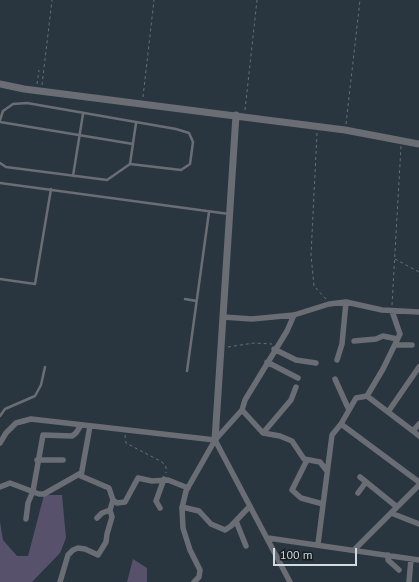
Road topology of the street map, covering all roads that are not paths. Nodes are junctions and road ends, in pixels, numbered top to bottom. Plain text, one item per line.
1 (0, 84) edge
2 (83, 114) junction
3 (236, 116) junction
4 (0, 121) edge
5 (136, 122) junction
6 (80, 135) junction
7 (133, 144) junction
8 (419, 144) edge
9 (0, 163) edge
10 (130, 164) junction
11 (73, 176) junction
12 (0, 183) edge
13 (51, 189) junction
14 (209, 212) junction
15 (230, 214) junction
16 (0, 279) edge
17 (185, 299) dead end
18 (196, 301) junction
19 (346, 302) junction
20 (392, 311) junction
21 (419, 312) edge
22 (294, 315) junction
23 (223, 317) junction
24 (354, 341) dead end
25 (396, 342) junction
26 (412, 345) dead end
27 (275, 348) junction
28 (337, 360) dead end
29 (267, 362) junction
30 (316, 363) dead end
31 (45, 367) dead end
32 (419, 367) edge
33 (187, 371) dead end
34 (298, 378) dead end
35 (335, 379) dead end
36 (296, 387) dead end
37 (367, 396) junction
38 (242, 410) junction
39 (349, 410) junction
40 (388, 412) junction
41 (0, 416) edge
42 (341, 424) junction
43 (419, 424) edge
44 (81, 425) junction
45 (90, 426) junction
46 (413, 431) junction
47 (264, 432) junction
48 (419, 436) edge
49 (215, 440) junction
50 (0, 443) edge
51 (37, 460) junction
52 (63, 460) dead end
53 (307, 460) junction
54 (327, 471) junction
55 (81, 473) junction
56 (360, 477) dead end
57 (164, 479) junction
58 (366, 482) junction
59 (419, 484) edge
60 (0, 488) edge
61 (188, 488) junction
62 (33, 491) junction
63 (416, 491) edge
64 (358, 493) dead end
65 (113, 500) junction
66 (323, 504) junction
67 (250, 506) junction
68 (182, 507) junction
69 (397, 507) junction
70 (160, 508) dead end
71 (110, 510) junction
72 (391, 513) junction
73 (97, 518) dead end
74 (26, 519) dead end
75 (236, 521) junction
76 (419, 524) edge
77 (268, 538) junction
78 (318, 544) junction
79 (246, 546) dead end
80 (354, 550) junction
81 (388, 555) junction
82 (411, 559) junction
83 (419, 560) edge
84 (399, 570) dead end
85 (60, 582) edge
86 (194, 582) edge
87 (290, 582) edge
88 (409, 582) edge

1 - 3 street
2 - 4 lane
2 - 5 lane
2 - 6 lane
3 - 8 street
3 - 15 street
4 - 6 lane
5 - 7 lane
5 - 10 lane
6 - 7 lane
6 - 11 lane
7 - 10 lane
9 - 11 lane
10 - 11 lane
12 - 13 lane
13 - 14 lane
13 - 16 lane
14 - 15 lane
14 - 18 lane
15 - 23 street
17 - 18 lane
18 - 33 lane
19 - 20 street
19 - 22 street
19 - 28 street
20 - 21 street
20 - 25 street
22 - 23 street
22 - 27 street
23 - 49 street
24 - 25 street
25 - 26 street
25 - 37 street
27 - 29 street
27 - 30 street
29 - 34 street
29 - 38 street
31 - 41 lane
32 - 40 street
35 - 39 street
36 - 47 street
37 - 39 street
37 - 40 street
38 - 47 street
38 - 49 street
39 - 42 street
40 - 46 street
42 - 54 street
42 - 59 street
43 - 46 street
44 - 45 street
44 - 50 street
44 - 51 street
45 - 49 street
45 - 55 street
46 - 48 street
47 - 53 street
49 - 61 street
49 - 67 street
51 - 52 street
51 - 62 street
53 - 54 street
53 - 66 street
54 - 66 street
55 - 62 street
55 - 65 street
56 - 58 street
57 - 61 street
57 - 65 street
57 - 70 street
58 - 64 street
58 - 69 street
59 - 63 street
60 - 62 street
61 - 68 street
62 - 74 street
63 - 69 street
65 - 71 street
66 - 78 street
67 - 75 street
67 - 77 street
68 - 75 street
68 - 86 street
69 - 72 street
71 - 73 street
71 - 85 street
72 - 76 street
72 - 80 street
75 - 79 street
77 - 78 street
77 - 87 street
78 - 80 street
80 - 81 street
81 - 82 street
81 - 84 street
82 - 83 street
82 - 88 street

